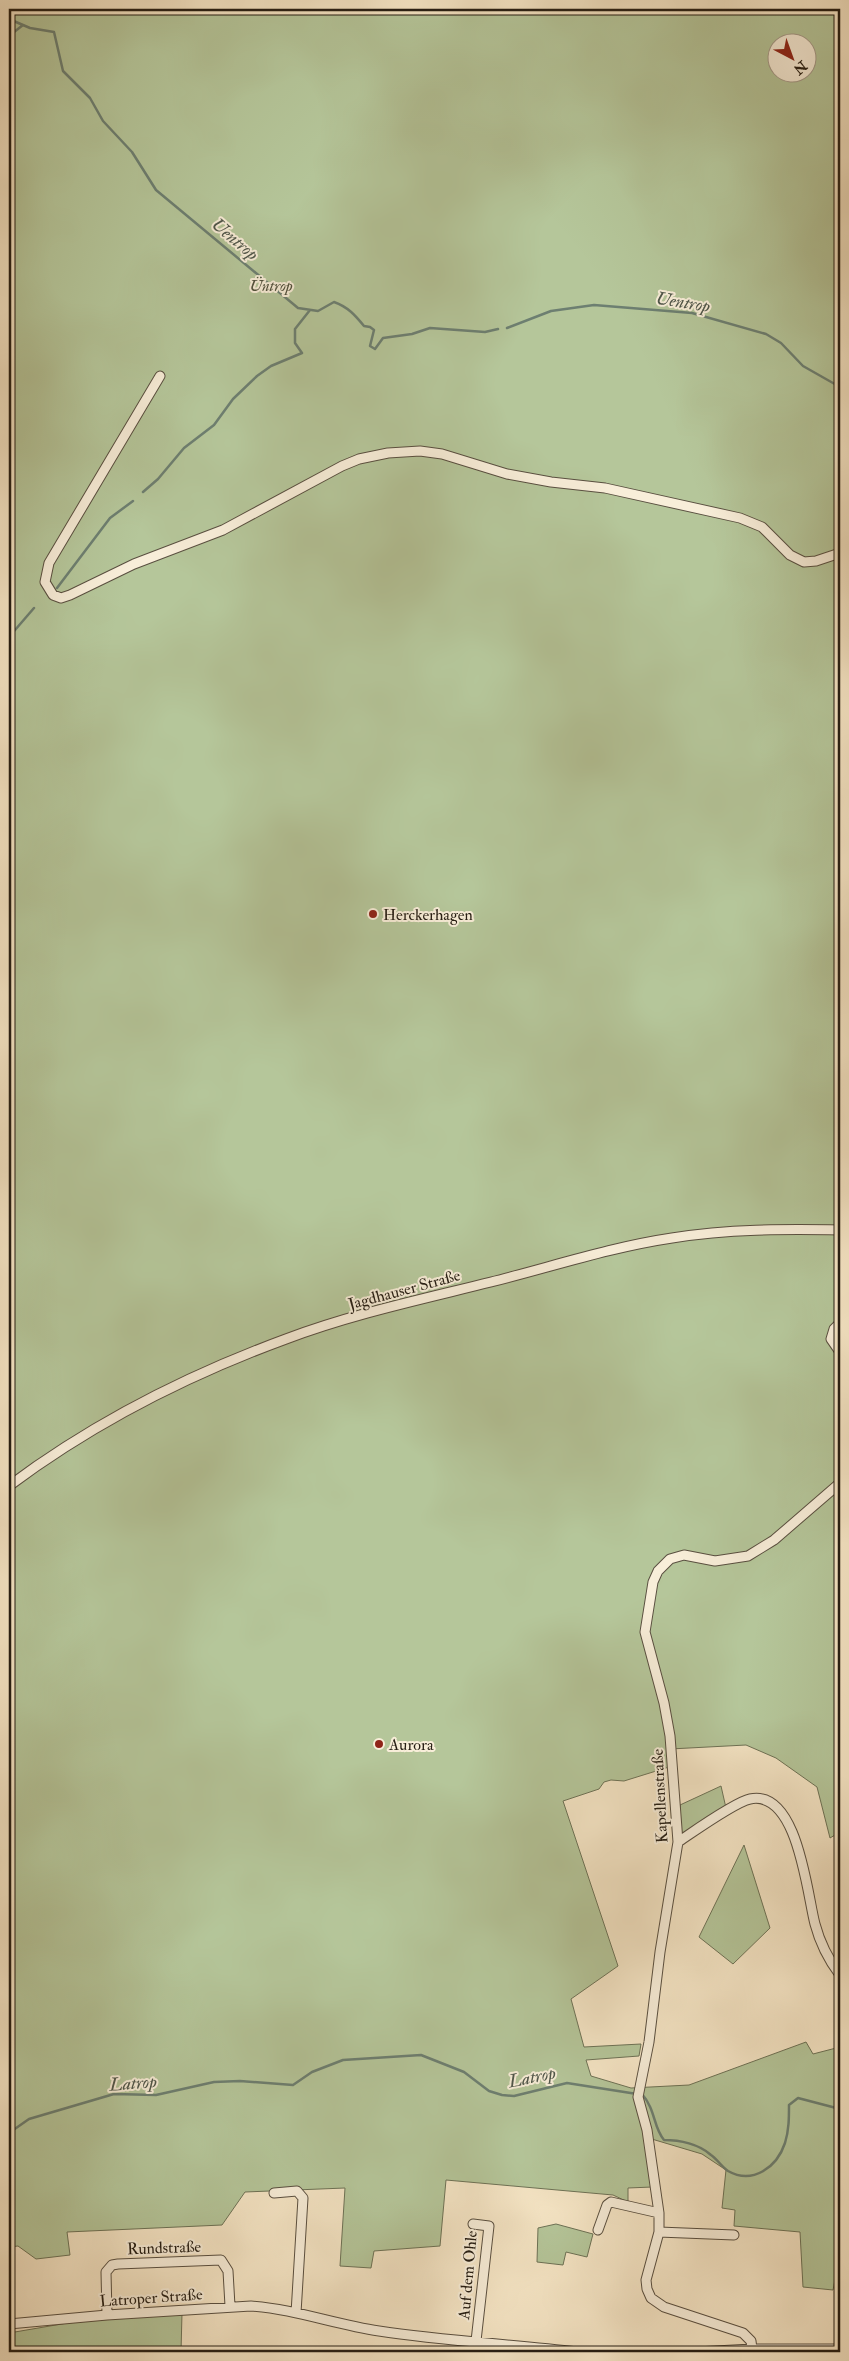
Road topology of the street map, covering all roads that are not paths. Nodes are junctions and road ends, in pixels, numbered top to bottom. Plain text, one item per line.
1 (160, 376) dead end
2 (840, 553) edge
3 (840, 1230) edge
4 (840, 1323) edge
5 (840, 1352) edge
6 (840, 1483) edge
7 (9, 1486) edge
8 (678, 1842) junction
9 (840, 1975) edge
10 (274, 2193) dead end
11 (659, 2213) junction
12 (473, 2224) dead end
13 (598, 2230) dead end
14 (659, 2232) junction
15 (734, 2235) dead end
16 (230, 2306) junction
17 (296, 2312) junction
18 (107, 2315) junction
19 (9, 2324) edge
20 (476, 2341) junction
21 (499, 2348) edge
22 (752, 2349) junction
23 (840, 2349) edge
24 (577, 2352) edge
25 (697, 2352) edge

1 - 2 street
3 - 7 street, Jagdhauser Straße
4 - 5 street
6 - 8 street, Kapellenstraße
8 - 9 street
8 - 11 street, Kapellenstraße
10 - 17 street
11 - 13 street
11 - 14 street, Kapellenstraße
12 - 20 street, Auf dem Ohle
14 - 15 street
14 - 22 street, Kapellenstraße
16 - 17 street, Latroper Straße
16 - 18 street, Latroper Straße
16 - 18 street, Rundstraße
17 - 20 street, Latroper Straße
18 - 19 street, Latroper Straße
20 - 21 street, Latroper Straße
21 - 24 street, Latroper Straße
22 - 23 street
22 - 25 street

